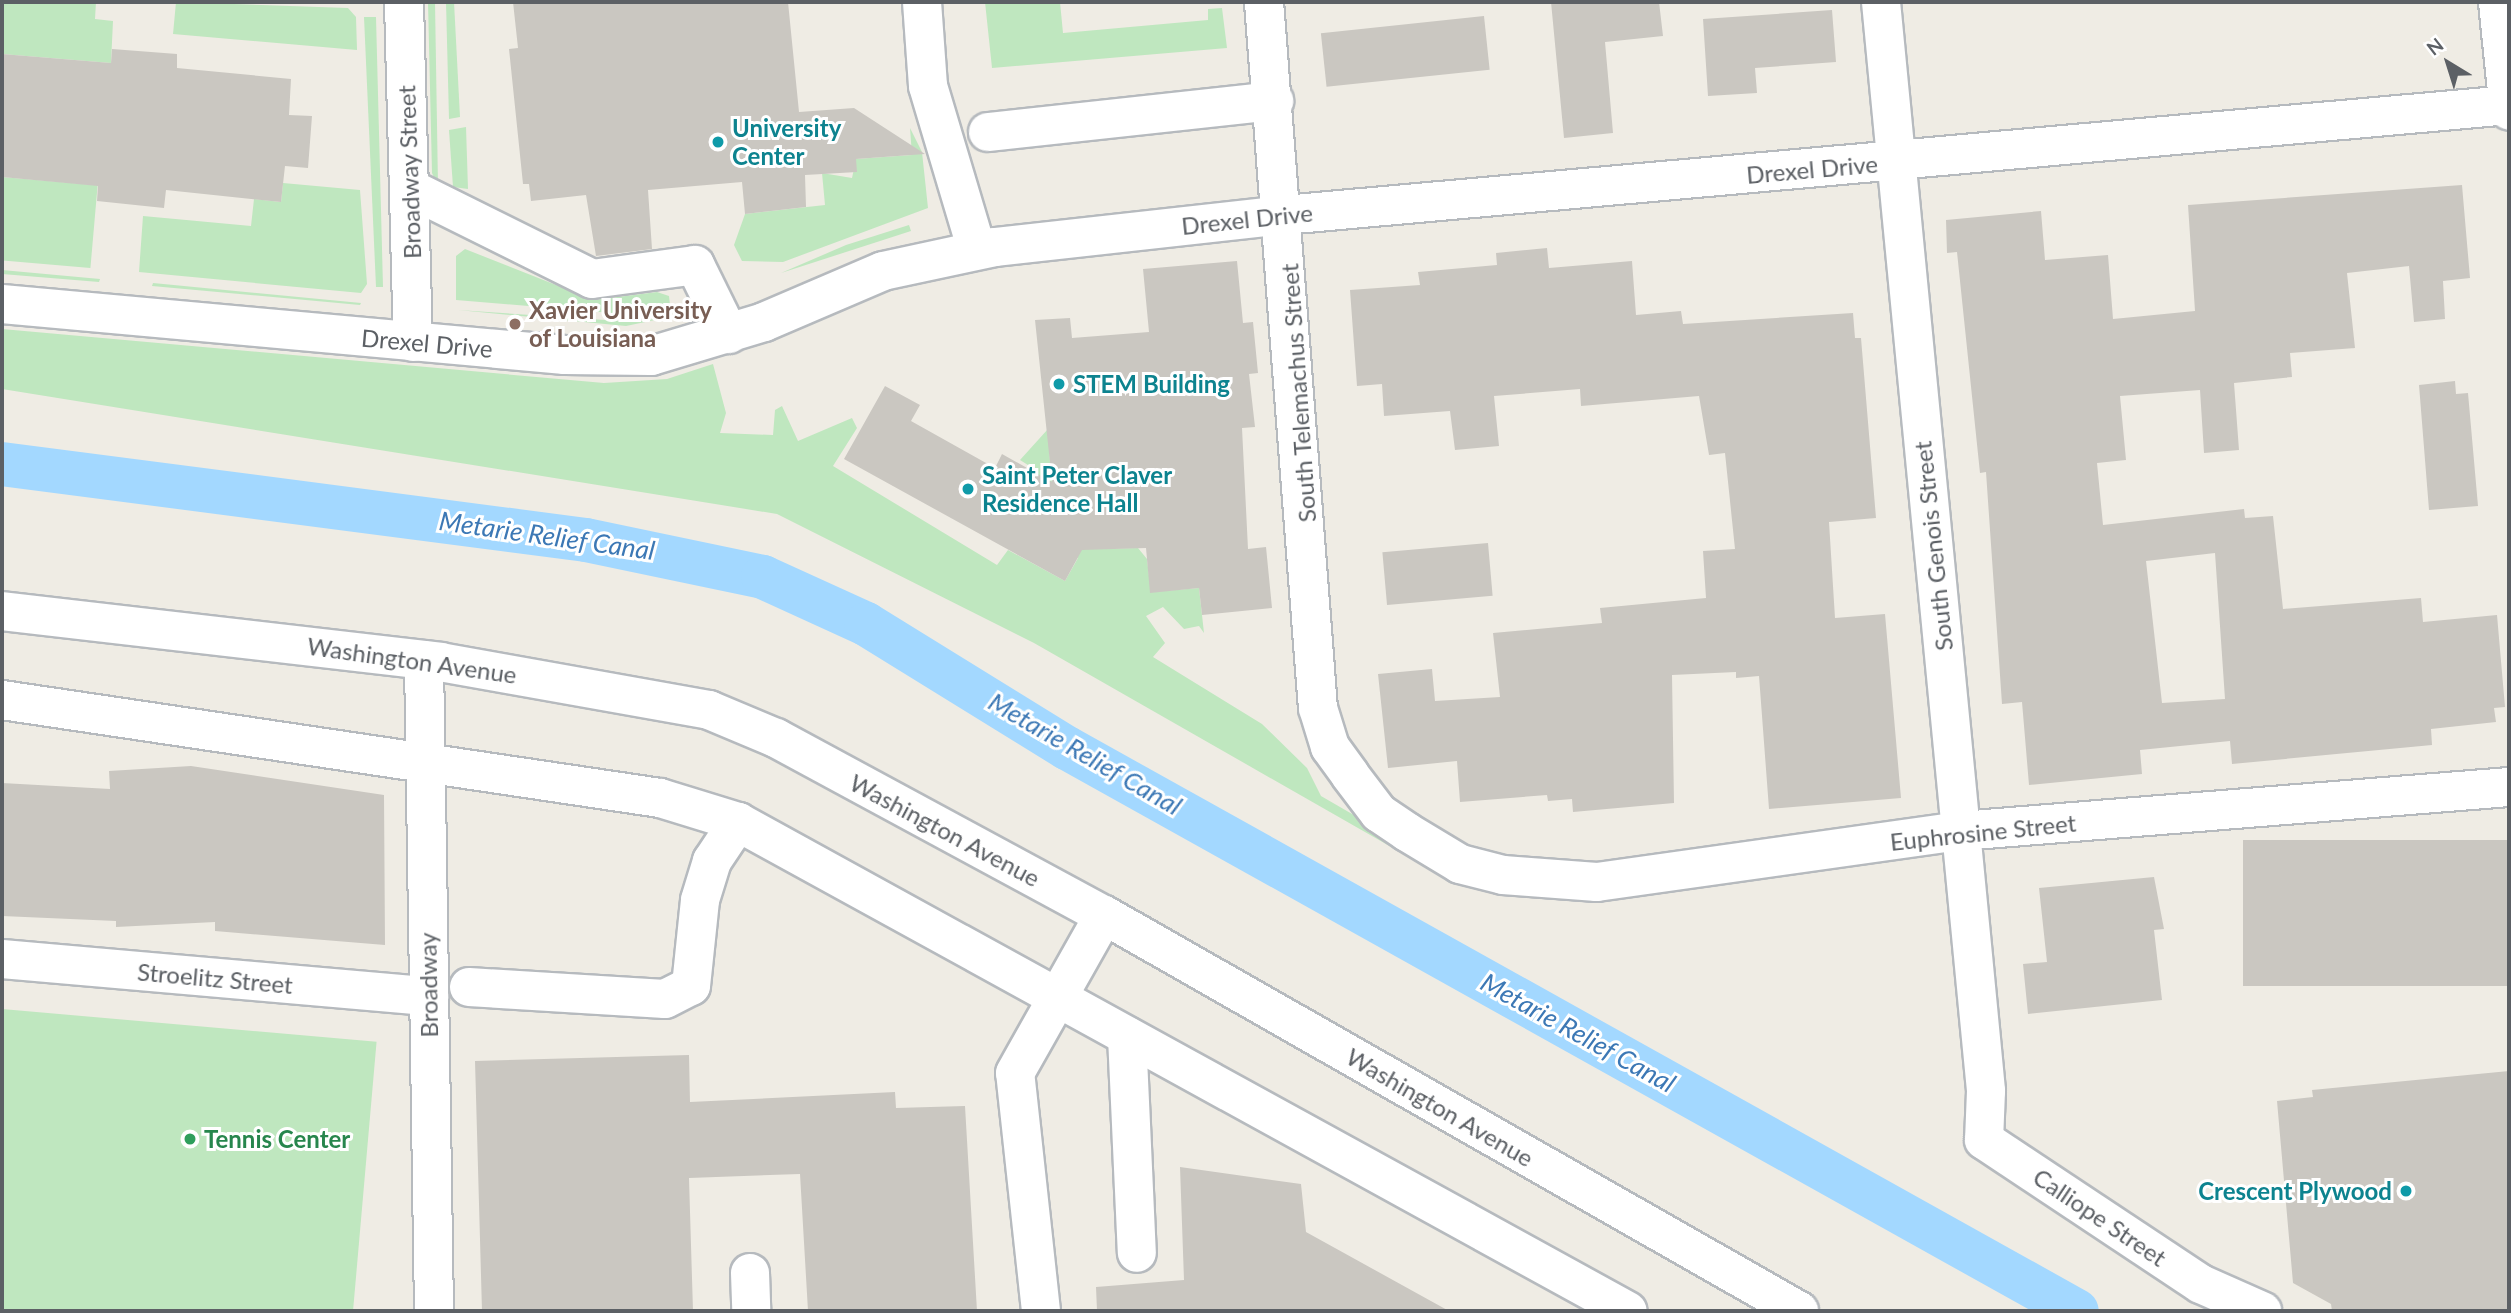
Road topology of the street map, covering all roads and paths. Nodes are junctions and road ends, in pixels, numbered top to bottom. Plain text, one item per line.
1 (404, 2) edge
2 (922, 2) edge
3 (1264, 2) edge
4 (1881, 2) edge
5 (2498, 2) edge
6 (1274, 102) junction
7 (2509, 106) edge
8 (988, 132) dead end
9 (1896, 162) junction
10 (409, 188) junction
11 (1284, 215) junction
12 (977, 250) junction
13 (2, 304) edge
14 (729, 334) junction
15 (414, 342) junction
16 (2, 611) edge
17 (424, 660) junction
18 (2, 700) edge
19 (426, 763) junction
20 (2509, 787) edge
21 (737, 822) junction
22 (1961, 831) junction
23 (1460, 864) joint
24 (1104, 915) junction
25 (2, 959) edge
26 (469, 987) dead end
27 (429, 996) junction
28 (1057, 997) junction
29 (1127, 1036) junction
30 (1986, 1091) joint
31 (1137, 1253) dead end
32 (750, 1273) dead end
33 (1742, 1298) edge
34 (433, 1311) edge
35 (751, 1311) edge
36 (1041, 1311) edge
37 (1628, 1311) edge
38 (1799, 1311) edge
39 (2262, 1311) edge

1 - 10 street, Broadway Street
2 - 12 street
3 - 6 street, South Telemachus Street
4 - 9 street, South Genois Street
5 - 7 street
6 - 8 street
6 - 11 street, South Telemachus Street
7 - 9 street, Drexel Drive
9 - 11 street, Drexel Drive
9 - 22 street, South Genois Street
10 - 14 street
10 - 15 street, Broadway Street
11 - 12 street, Drexel Drive
11 - 23 street, South Telemachus Street
12 - 14 street, Drexel Drive
13 - 15 street, Drexel Drive
14 - 15 street, Drexel Drive
16 - 17 street, Washington Avenue
17 - 19 street, Broadway
17 - 24 street, Washington Avenue
18 - 19 street
19 - 21 street
19 - 27 street, Broadway
20 - 22 street, Euphrosine Street
21 - 26 street
21 - 28 street
22 - 23 street, Euphrosine Street
22 - 30 street, South Genois Street
24 - 28 street
24 - 33 street, Washington Avenue
25 - 27 street, Stroelitz Street
27 - 34 street, Broadway
28 - 29 street
28 - 36 street
29 - 31 street
29 - 37 street
30 - 39 street, Calliope Street
32 - 35 street
33 - 38 street, Washington Avenue

